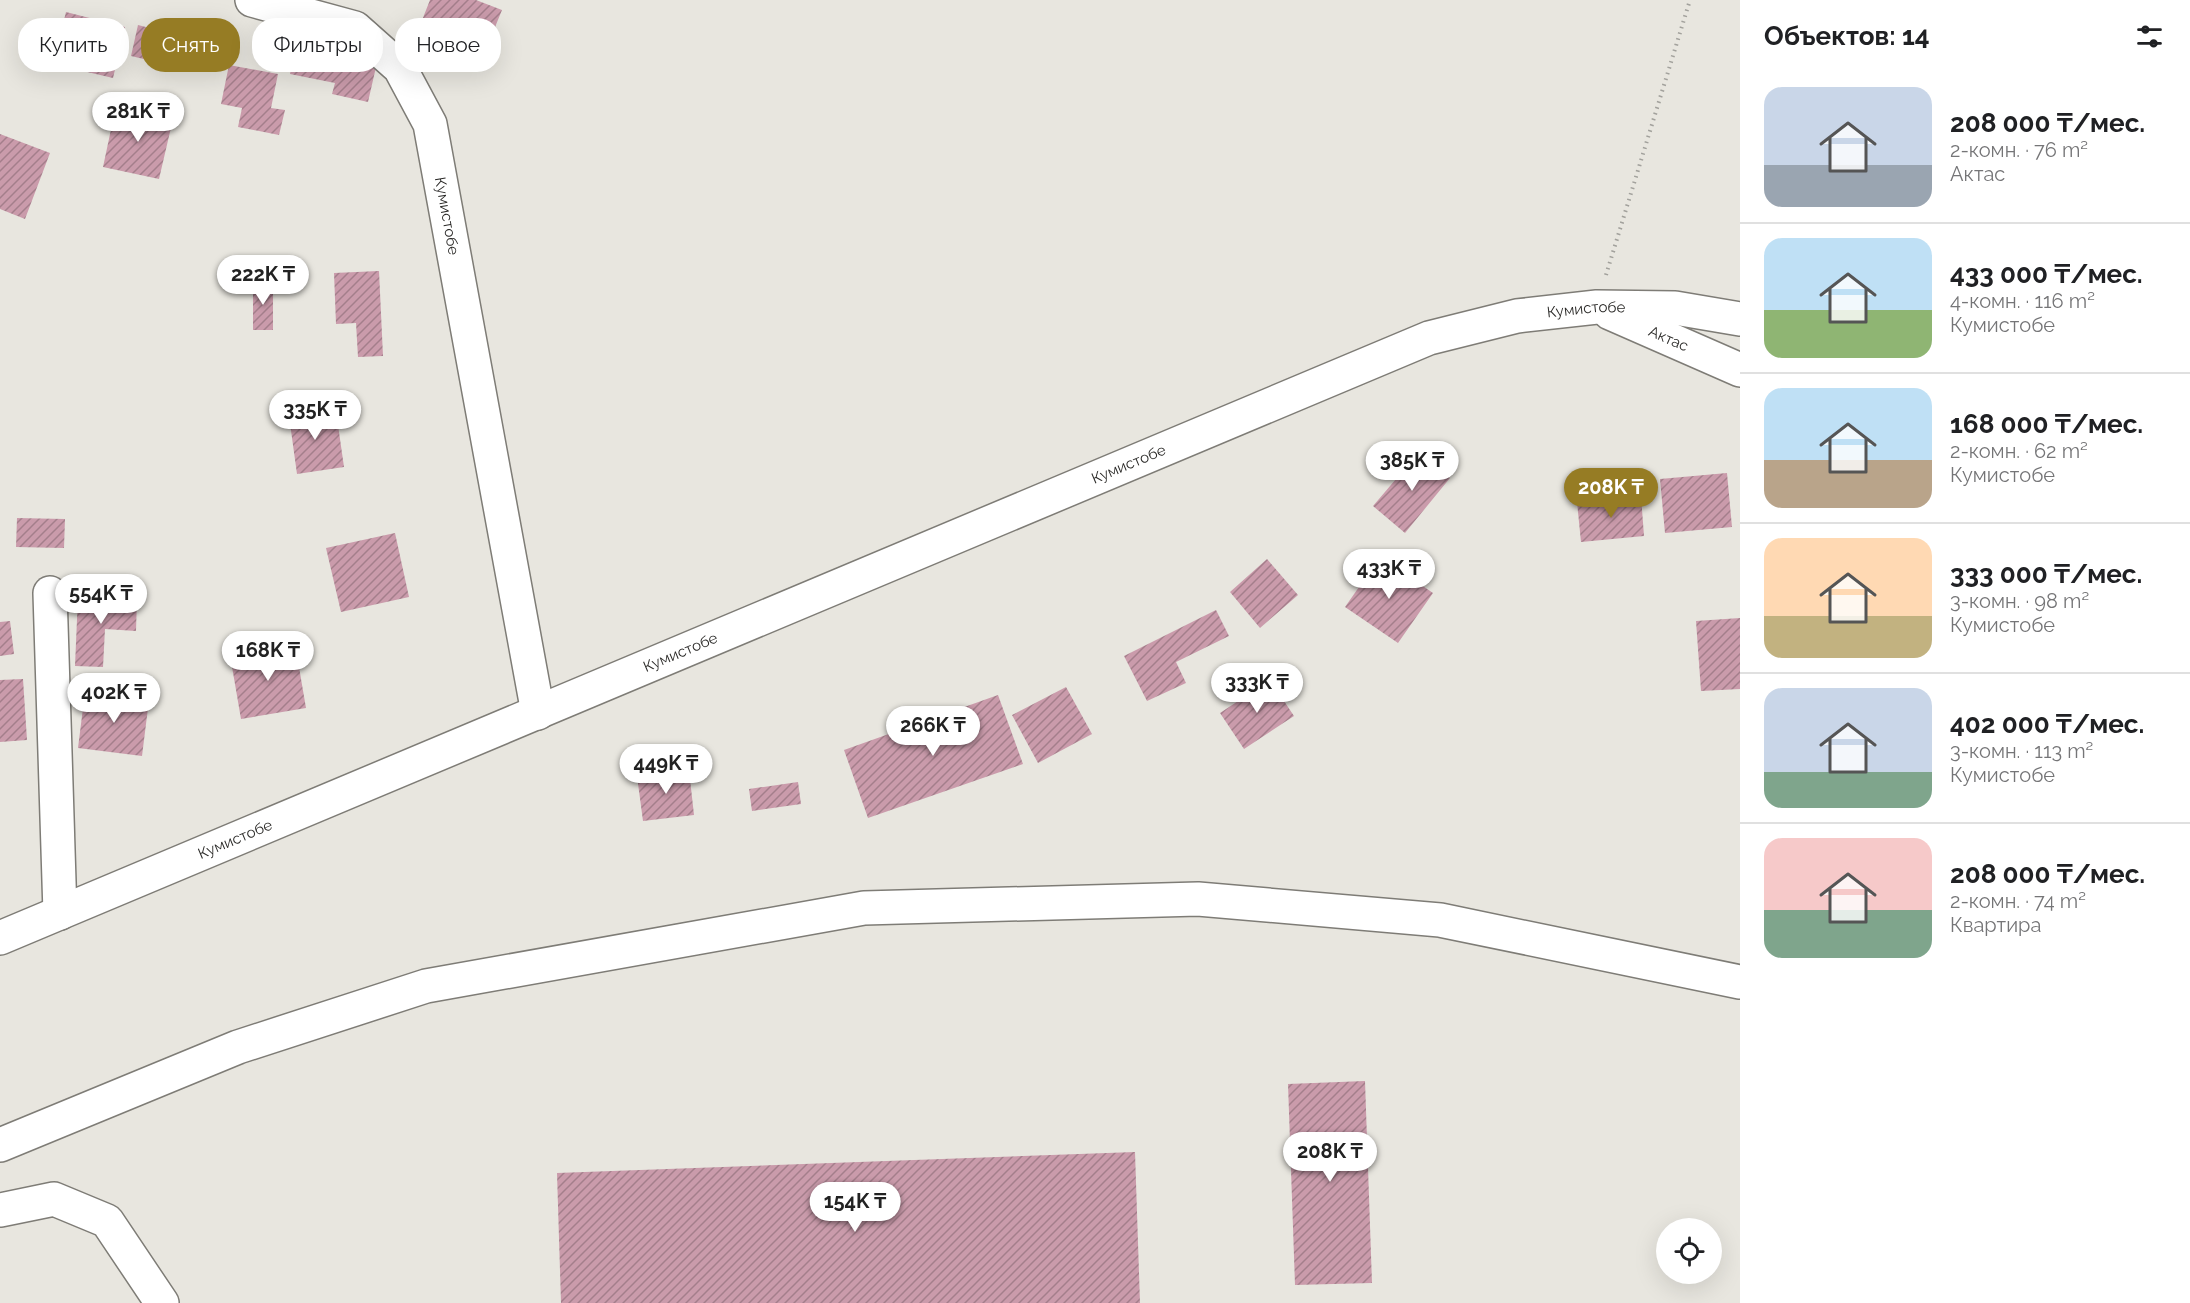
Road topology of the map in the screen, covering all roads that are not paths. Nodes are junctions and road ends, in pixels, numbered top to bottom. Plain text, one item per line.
1 (252, 0) edge
2 (1597, 307) junction
3 (1740, 319) edge
4 (1740, 370) edge
5 (50, 593) dead end
6 (538, 712) junction
7 (60, 913) junction
8 (0, 938) edge
9 (1740, 982) edge
10 (0, 1145) edge
11 (0, 1209) edge
12 (162, 1303) edge

1 - 6 street, Кумистобе
2 - 3 street, Кумистобе
2 - 4 street, Актас
2 - 6 street, Кумистобе
5 - 7 street
6 - 7 street, Кумистобе
7 - 8 street, Кумистобе
9 - 10 street
11 - 12 street

